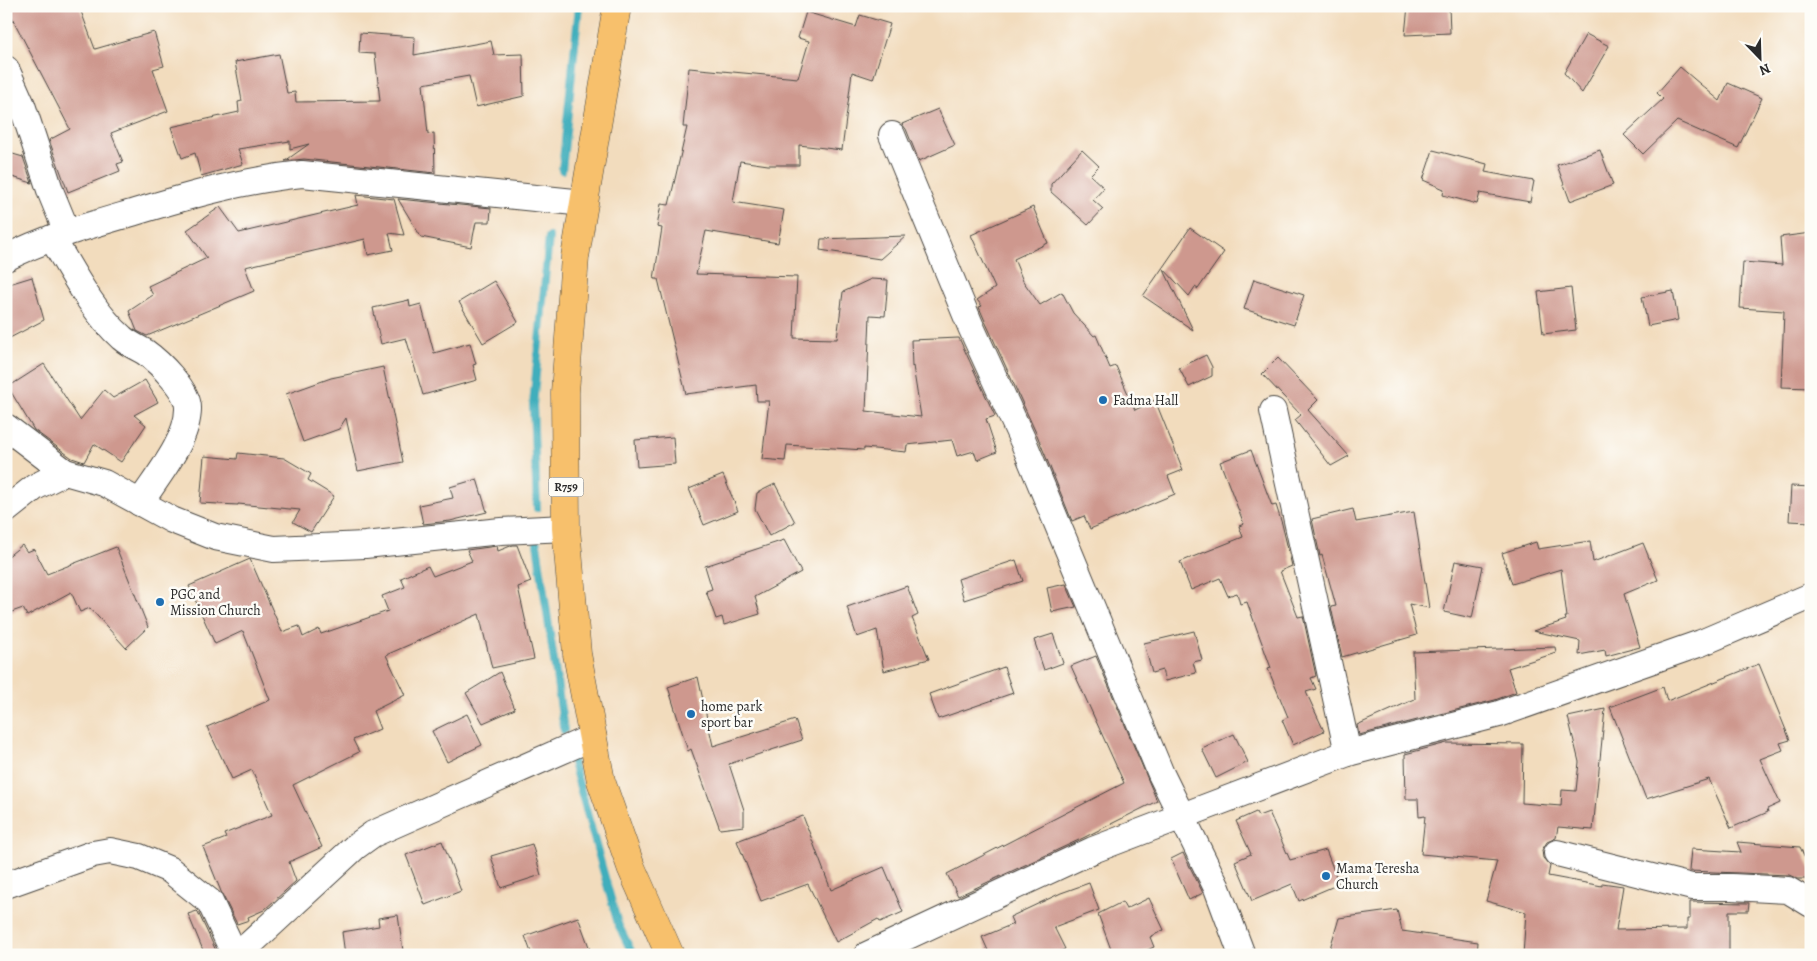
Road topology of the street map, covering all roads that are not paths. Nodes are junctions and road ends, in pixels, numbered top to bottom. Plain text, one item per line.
1 (618, 6) edge
2 (6, 69) edge
3 (892, 135) dead end
4 (584, 203) junction
5 (60, 235) junction
6 (6, 258) edge
7 (1273, 411) dead end
8 (6, 427) edge
9 (65, 472) junction
10 (140, 503) junction
11 (6, 510) edge
12 (566, 528) junction
13 (1811, 596) edge
14 (593, 737) junction
15 (1348, 752) junction
16 (1182, 816) junction
17 (1557, 853) dead end
18 (6, 885) edge
19 (1811, 904) edge
20 (236, 955) edge
21 (670, 955) edge
22 (867, 955) edge
23 (1242, 955) edge

1 - 4 main road, R759
2 - 5 street
3 - 16 street
4 - 5 street
4 - 12 main road, R759
5 - 6 street
5 - 10 street
7 - 15 street
8 - 9 street
9 - 10 street
9 - 11 street
10 - 12 street
12 - 14 main road, R759
13 - 15 street
14 - 20 street
14 - 21 main road, R759
15 - 16 street
16 - 22 street
16 - 23 street
17 - 19 street
18 - 20 street

